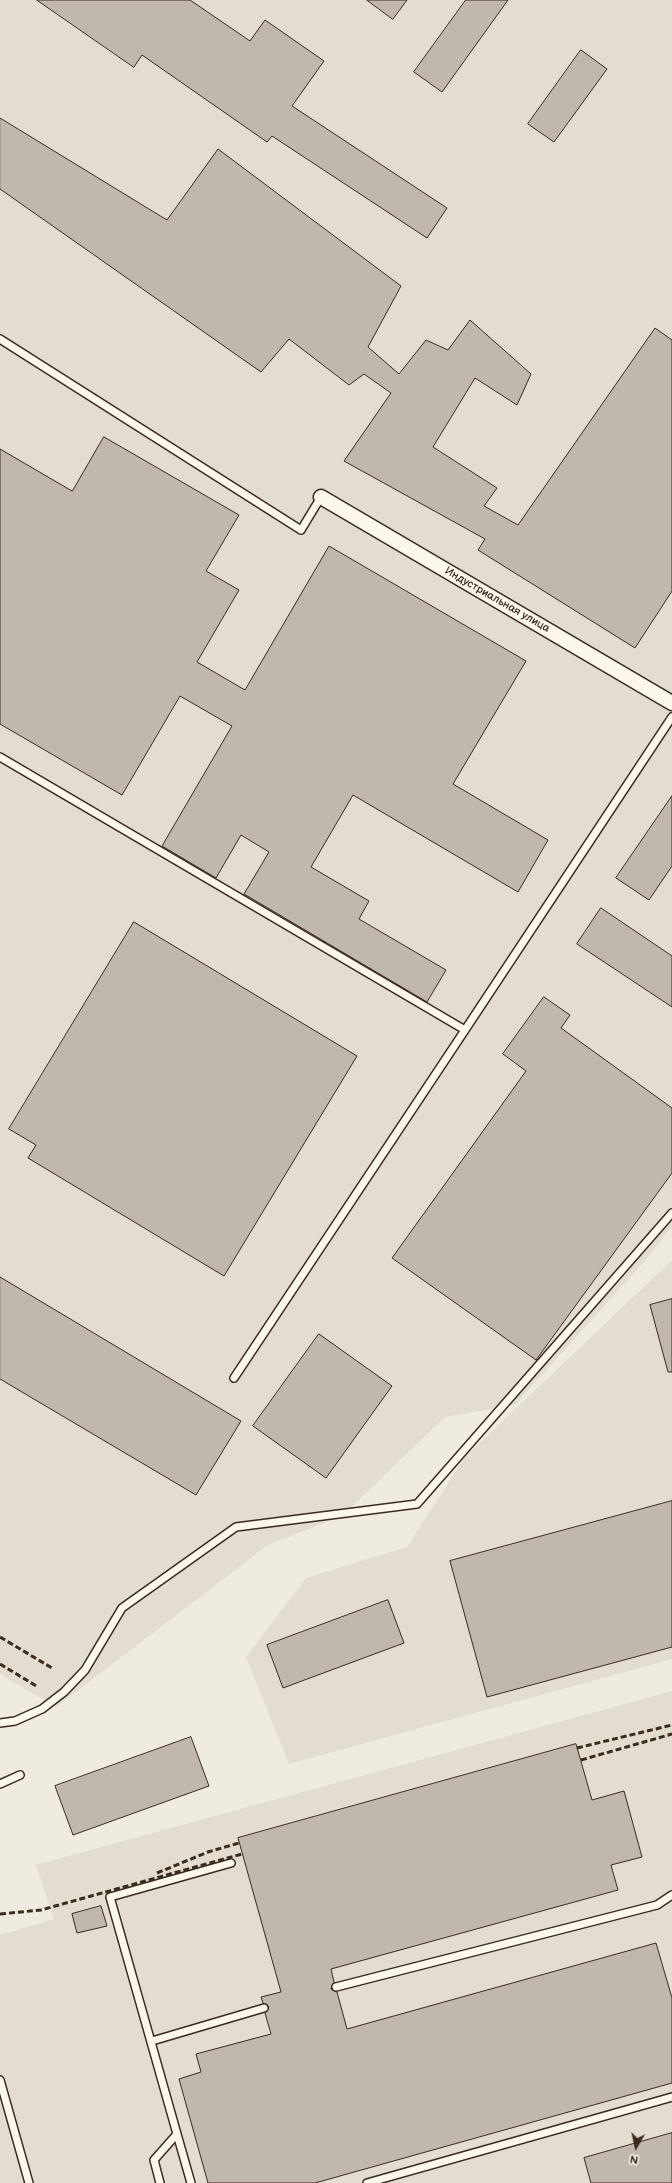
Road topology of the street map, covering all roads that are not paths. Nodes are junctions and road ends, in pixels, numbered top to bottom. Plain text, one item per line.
1 (0, 339) edge
2 (321, 497) joint
3 (672, 703) edge
4 (672, 717) edge
5 (0, 757) edge
6 (464, 1030) junction
7 (672, 1213) edge
8 (234, 1378) dead end
9 (0, 1723) edge
10 (20, 1775) dead end
11 (0, 1784) edge
12 (231, 1862) dead end
13 (672, 1895) edge
14 (336, 1987) dead end
15 (264, 2008) dead end
16 (152, 2041) junction
17 (0, 2080) edge
18 (672, 2097) edge
19 (177, 2134) junction
20 (29, 2183) edge
21 (160, 2183) edge
22 (191, 2183) edge
23 (367, 2183) edge

1 - 2 lane
2 - 3 street, Индустриальная улица
4 - 6 lane
5 - 6 lane
6 - 8 lane
7 - 9 lane
10 - 11 lane
12 - 16 lane
13 - 14 lane
15 - 16 lane
16 - 19 lane
17 - 20 lane
18 - 23 lane
19 - 21 lane
19 - 22 lane

